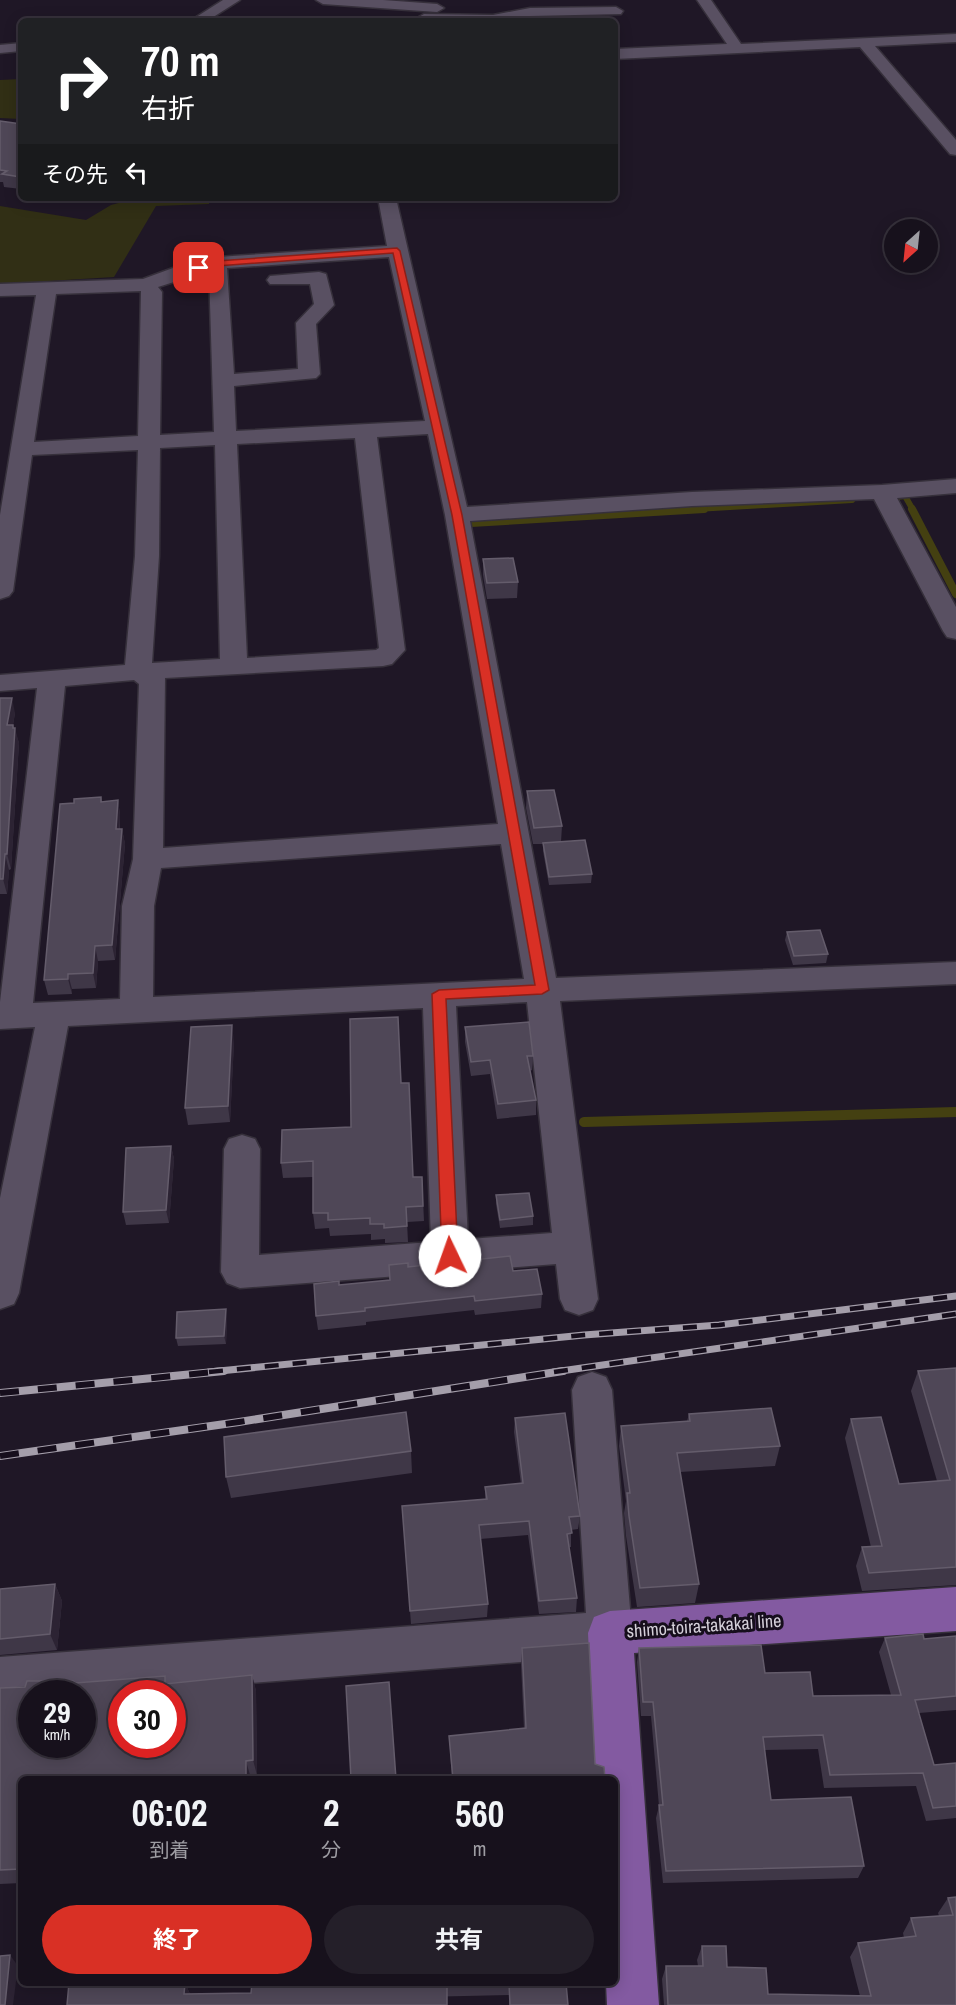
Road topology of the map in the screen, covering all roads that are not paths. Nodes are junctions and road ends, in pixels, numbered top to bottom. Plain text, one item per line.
1 (233, 0) edge
2 (323, 0) edge
3 (704, 0) edge
4 (440, 4) edge
5 (616, 11) dead end
6 (202, 18) edge
7 (422, 18) edge
8 (498, 18) edge
9 (956, 38) edge
10 (863, 41) junction
11 (18, 46) edge
12 (736, 47) junction
13 (0, 49) edge
14 (618, 54) edge
15 (956, 150) edge
16 (388, 201) edge
17 (397, 251) junction
18 (233, 277) junction
19 (146, 285) junction
20 (47, 289) junction
21 (0, 291) edge
22 (224, 381) junction
23 (438, 427) junction
24 (365, 431) junction
25 (226, 438) junction
26 (147, 442) junction
27 (22, 449) junction
28 (956, 486) edge
29 (882, 492) junction
30 (457, 515) junction
31 (0, 591) edge
32 (956, 631) edge
33 (234, 667) junction
34 (138, 672) junction
35 (52, 679) junction
36 (0, 683) edge
37 (514, 833) junction
38 (148, 859) junction
39 (956, 973) edge
40 (542, 990) junction
41 (439, 994) junction
42 (136, 1010) junction
43 (54, 1014) junction
44 (8, 1017) edge
45 (242, 1149) dead end
46 (13, 1160) edge
47 (573, 1247) junction
48 (450, 1256) junction
49 (0, 1293) edge
50 (579, 1299) dead end
51 (592, 1390) dead end
52 (956, 1609) edge
53 (610, 1633) junction
54 (0, 1680) edge
55 (633, 2005) edge

1 - 6 street
2 - 4 street
3 - 12 street
4 - 7 street
5 - 8 street
9 - 10 street
10 - 12 street
10 - 15 street
11 - 13 street
12 - 14 street
16 - 17 street
17 - 18 street
17 - 23 street
18 - 19 street
18 - 22 street
18 - 22 street
19 - 20 street
19 - 26 street
20 - 21 street
20 - 27 street
22 - 25 street
23 - 24 street
23 - 30 street
24 - 25 street
24 - 33 street
25 - 26 street
25 - 33 street
26 - 27 street
26 - 34 street
27 - 31 street
28 - 29 street
29 - 30 street
29 - 32 street
30 - 37 street
33 - 34 street
34 - 35 street
34 - 38 street
35 - 36 street
35 - 44 street
37 - 38 street
37 - 40 street
38 - 42 street
39 - 40 street
40 - 41 street
40 - 47 street
41 - 42 street
41 - 48 street
42 - 43 street
43 - 44 street
43 - 46 street
45 - 48 street
46 - 49 street
47 - 48 street
47 - 50 street
51 - 53 street
52 - 53 main road, shimo-toira-takakai line
53 - 54 street
53 - 55 main road, shimo-toira-takakai line

